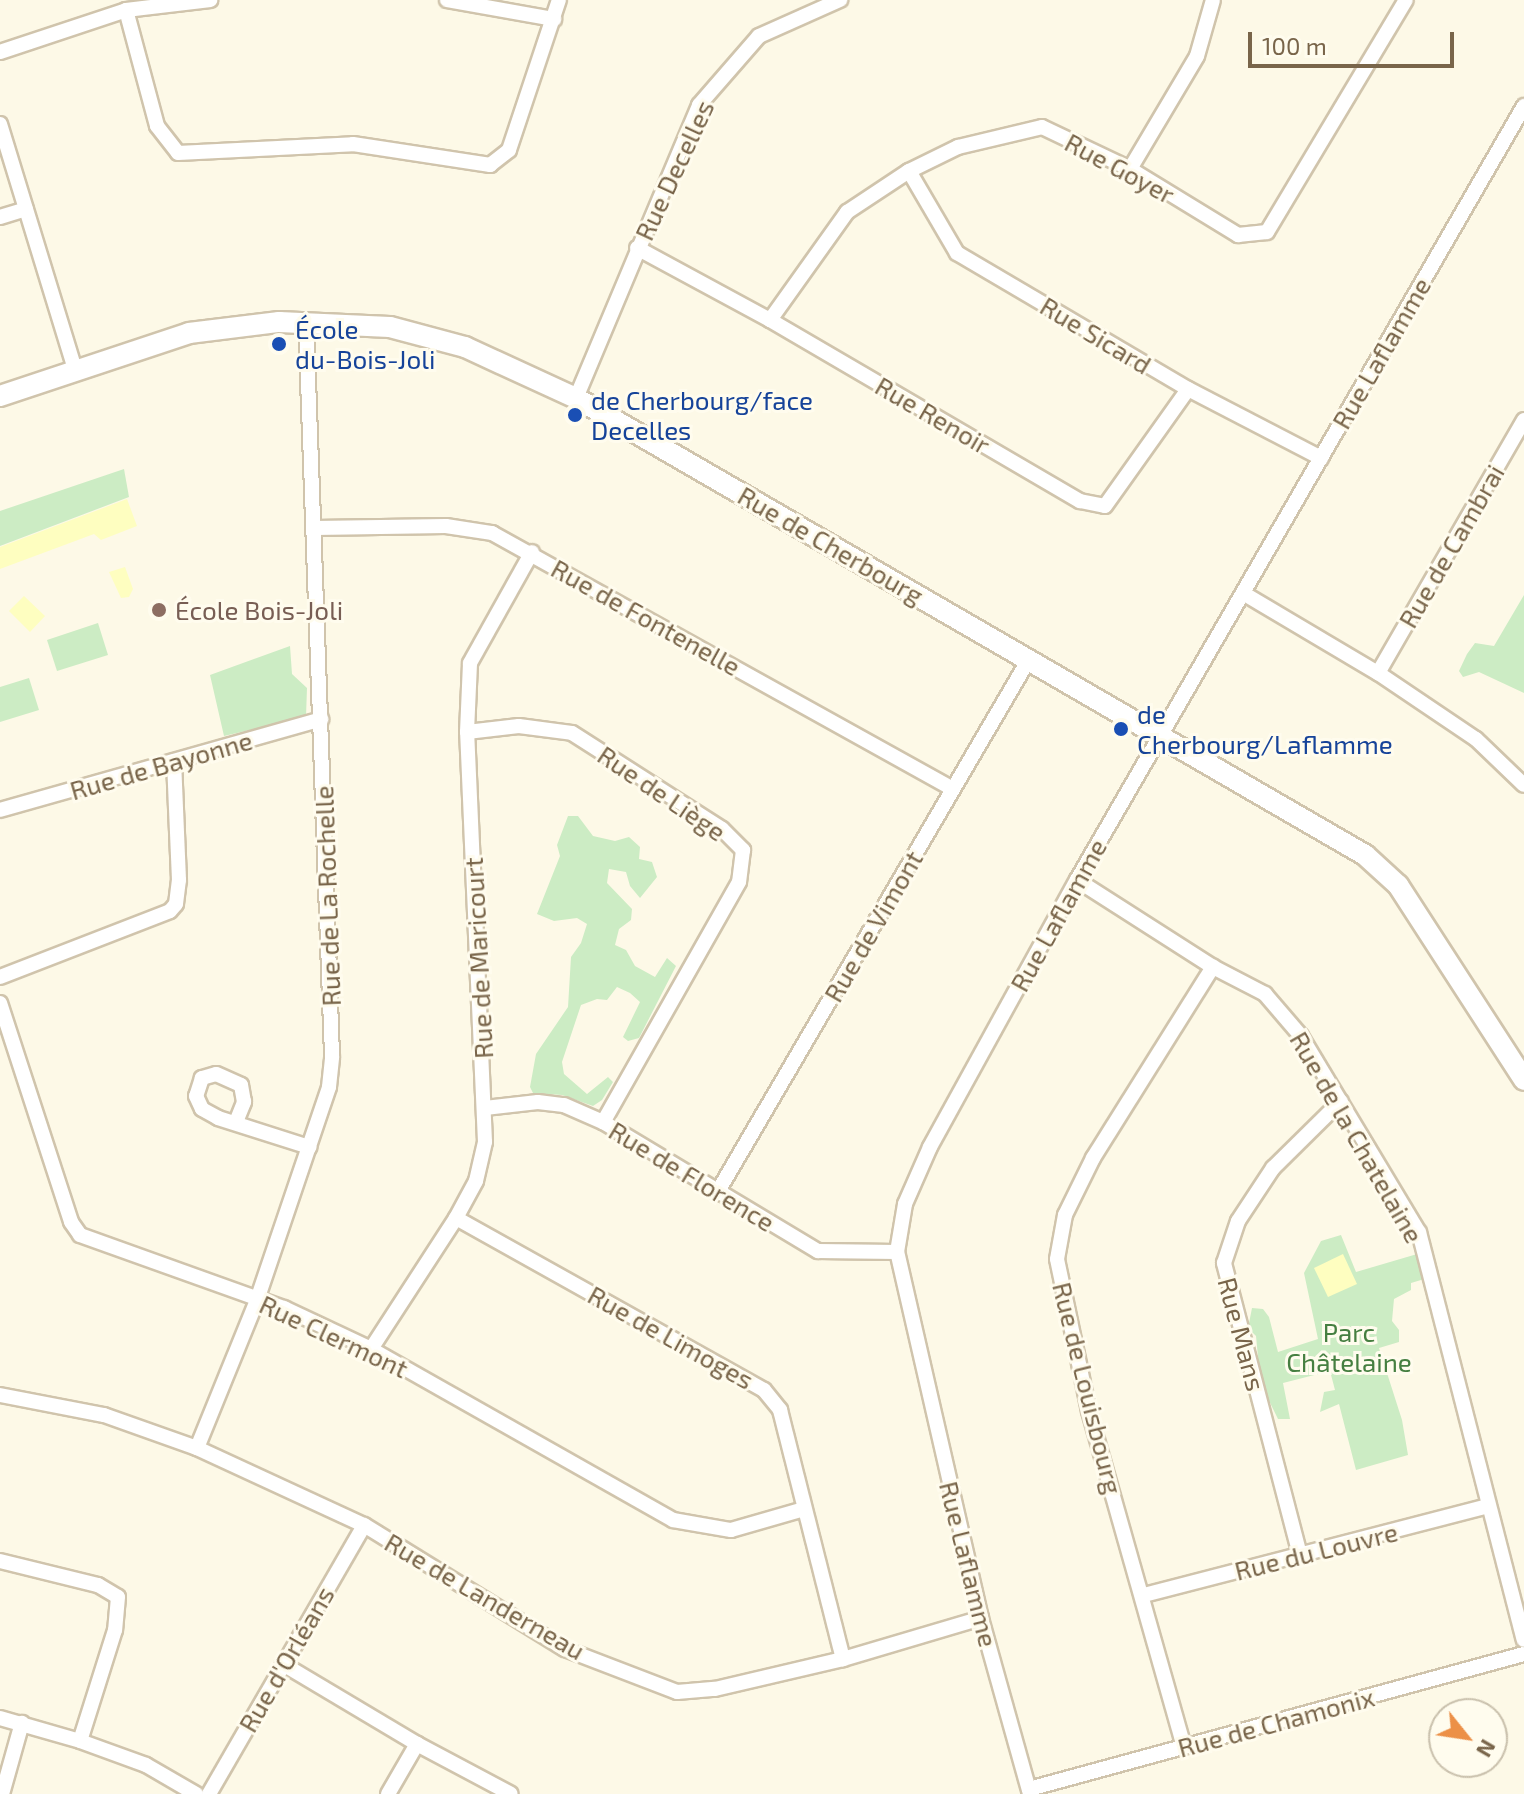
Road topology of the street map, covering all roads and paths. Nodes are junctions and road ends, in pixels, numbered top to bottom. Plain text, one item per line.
1 (210, 0) edge
2 (447, 0) edge
3 (559, 0) edge
4 (840, 0) edge
5 (1213, 0) edge
6 (1406, 0) edge
7 (126, 10) junction
8 (554, 19) junction
9 (0, 52) edge
10 (1524, 106) edge
11 (0, 124) edge
12 (1130, 169) junction
13 (909, 171) junction
14 (26, 209) junction
15 (0, 217) edge
16 (637, 248) junction
17 (770, 320) junction
18 (306, 321) junction
19 (76, 372) junction
20 (1188, 389) junction
21 (0, 396) edge
22 (576, 398) junction
23 (1524, 420) edge
24 (1321, 458) junction
25 (315, 528) junction
26 (532, 552) junction
27 (1243, 593) junction
28 (1029, 659) junction
29 (1378, 673) junction
30 (321, 719) junction
31 (467, 732) junction
32 (1162, 735) junction
33 (174, 761) junction
34 (1524, 785) edge
35 (953, 789) junction
36 (0, 810) edge
37 (1077, 880) junction
38 (1213, 967) junction
39 (0, 977) edge
40 (0, 1003) edge
41 (1524, 1080) edge
42 (1341, 1101) junction
43 (485, 1108) junction
44 (236, 1122) dead end
45 (603, 1122) junction
46 (309, 1147) junction
47 (717, 1193) junction
48 (456, 1218) junction
49 (897, 1252) junction
50 (257, 1300) junction
51 (371, 1349) junction
52 (0, 1395) edge
53 (197, 1448) junction
54 (1488, 1506) junction
55 (804, 1509) junction
56 (364, 1525) junction
57 (1300, 1555) junction
58 (0, 1561) edge
59 (1144, 1595) junction
60 (981, 1618) junction
61 (1524, 1640) edge
62 (1524, 1654) edge
63 (843, 1659) junction
64 (283, 1664) junction
65 (0, 1718) edge
66 (22, 1723) junction
67 (80, 1741) junction
68 (417, 1744) junction
69 (1184, 1747) junction
70 (4, 1775) edge
71 (1029, 1792) edge
72 (2, 1794) edge
73 (196, 1794) edge
74 (209, 1794) edge
75 (388, 1794) edge
76 (511, 1794) edge

1 - 7 street
2 - 8 street
3 - 8 street
4 - 16 street, Rue Decelles
5 - 12 street
6 - 12 street, Rue Goyer
7 - 8 street
7 - 9 street
10 - 24 street, Rue Laflamme
11 - 14 street
12 - 13 street, Rue Goyer
13 - 17 street, Rue Goyer
13 - 20 street, Rue Sicard
14 - 15 street
14 - 19 street
16 - 17 street, Rue Renoir
16 - 22 street, Rue Decelles
17 - 20 street, Rue Renoir
18 - 19 street, Rue de Cherbourg
18 - 22 street, Rue de Cherbourg
18 - 25 street, Rue de La Rochelle
19 - 21 street, Rue de Cherbourg
20 - 24 street, Rue Sicard
22 - 28 street, Rue de Cherbourg
23 - 29 street, Rue de Cambrai
24 - 27 street, Rue Laflamme
25 - 26 street, Rue de Fontenelle
25 - 30 street, Rue de La Rochelle
26 - 31 street, Rue de Maricourt
26 - 35 street, Rue de Fontenelle
27 - 29 street
27 - 32 street, Rue Laflamme
28 - 32 street, Rue de Cherbourg
28 - 35 street, Rue de Vimont
29 - 34 street
30 - 33 street, Rue de Bayonne
30 - 46 street, Rue de La Rochelle
31 - 43 street, Rue de Maricourt
31 - 45 street, Rue de Liège
32 - 37 street, Rue Laflamme
32 - 41 street, Rue de Cherbourg
33 - 36 street, Rue de Bayonne
33 - 39 street
35 - 47 street, Rue de Vimont
37 - 38 street, Rue de la Chatelaine
37 - 49 street, Rue Laflamme
38 - 42 street, Rue de la Chatelaine
38 - 59 street, Rue de Louisbourg
40 - 50 street, Rue Clermont
42 - 54 street, Rue de la Chatelaine
42 - 57 street, Rue Mans
43 - 45 street, Rue de Florence
43 - 48 street, Rue de Maricourt
44 - 46 street
45 - 47 street, Rue de Florence
46 - 50 street, Rue de La Rochelle
47 - 49 street, Rue de Florence
48 - 51 street, Rue de Maricourt
48 - 55 street, Rue de Limoges
49 - 60 street, Rue Laflamme
50 - 51 street, Rue Clermont
50 - 53 street, Rue de La Rochelle
51 - 55 street, Rue Clermont
52 - 53 street, Rue de Landerneau
53 - 56 street, Rue de Landerneau
54 - 57 street, Rue du Louvre
54 - 61 street, Rue de la Chatelaine
55 - 63 street, Rue de Limoges
56 - 63 street, Rue de Landerneau
56 - 64 street, Rue d'Orléans
57 - 59 street, Rue du Louvre
58 - 67 street
59 - 69 street, Rue de Louisbourg
60 - 63 street, Rue de Landerneau
60 - 71 street, Rue Laflamme
62 - 69 street, Rue de Chamonix
64 - 68 street
64 - 74 street, Rue d'Orléans
65 - 66 street
66 - 67 street
66 - 70 street
67 - 73 street
68 - 75 street
68 - 76 street
69 - 71 street, Rue de Chamonix
70 - 72 street

